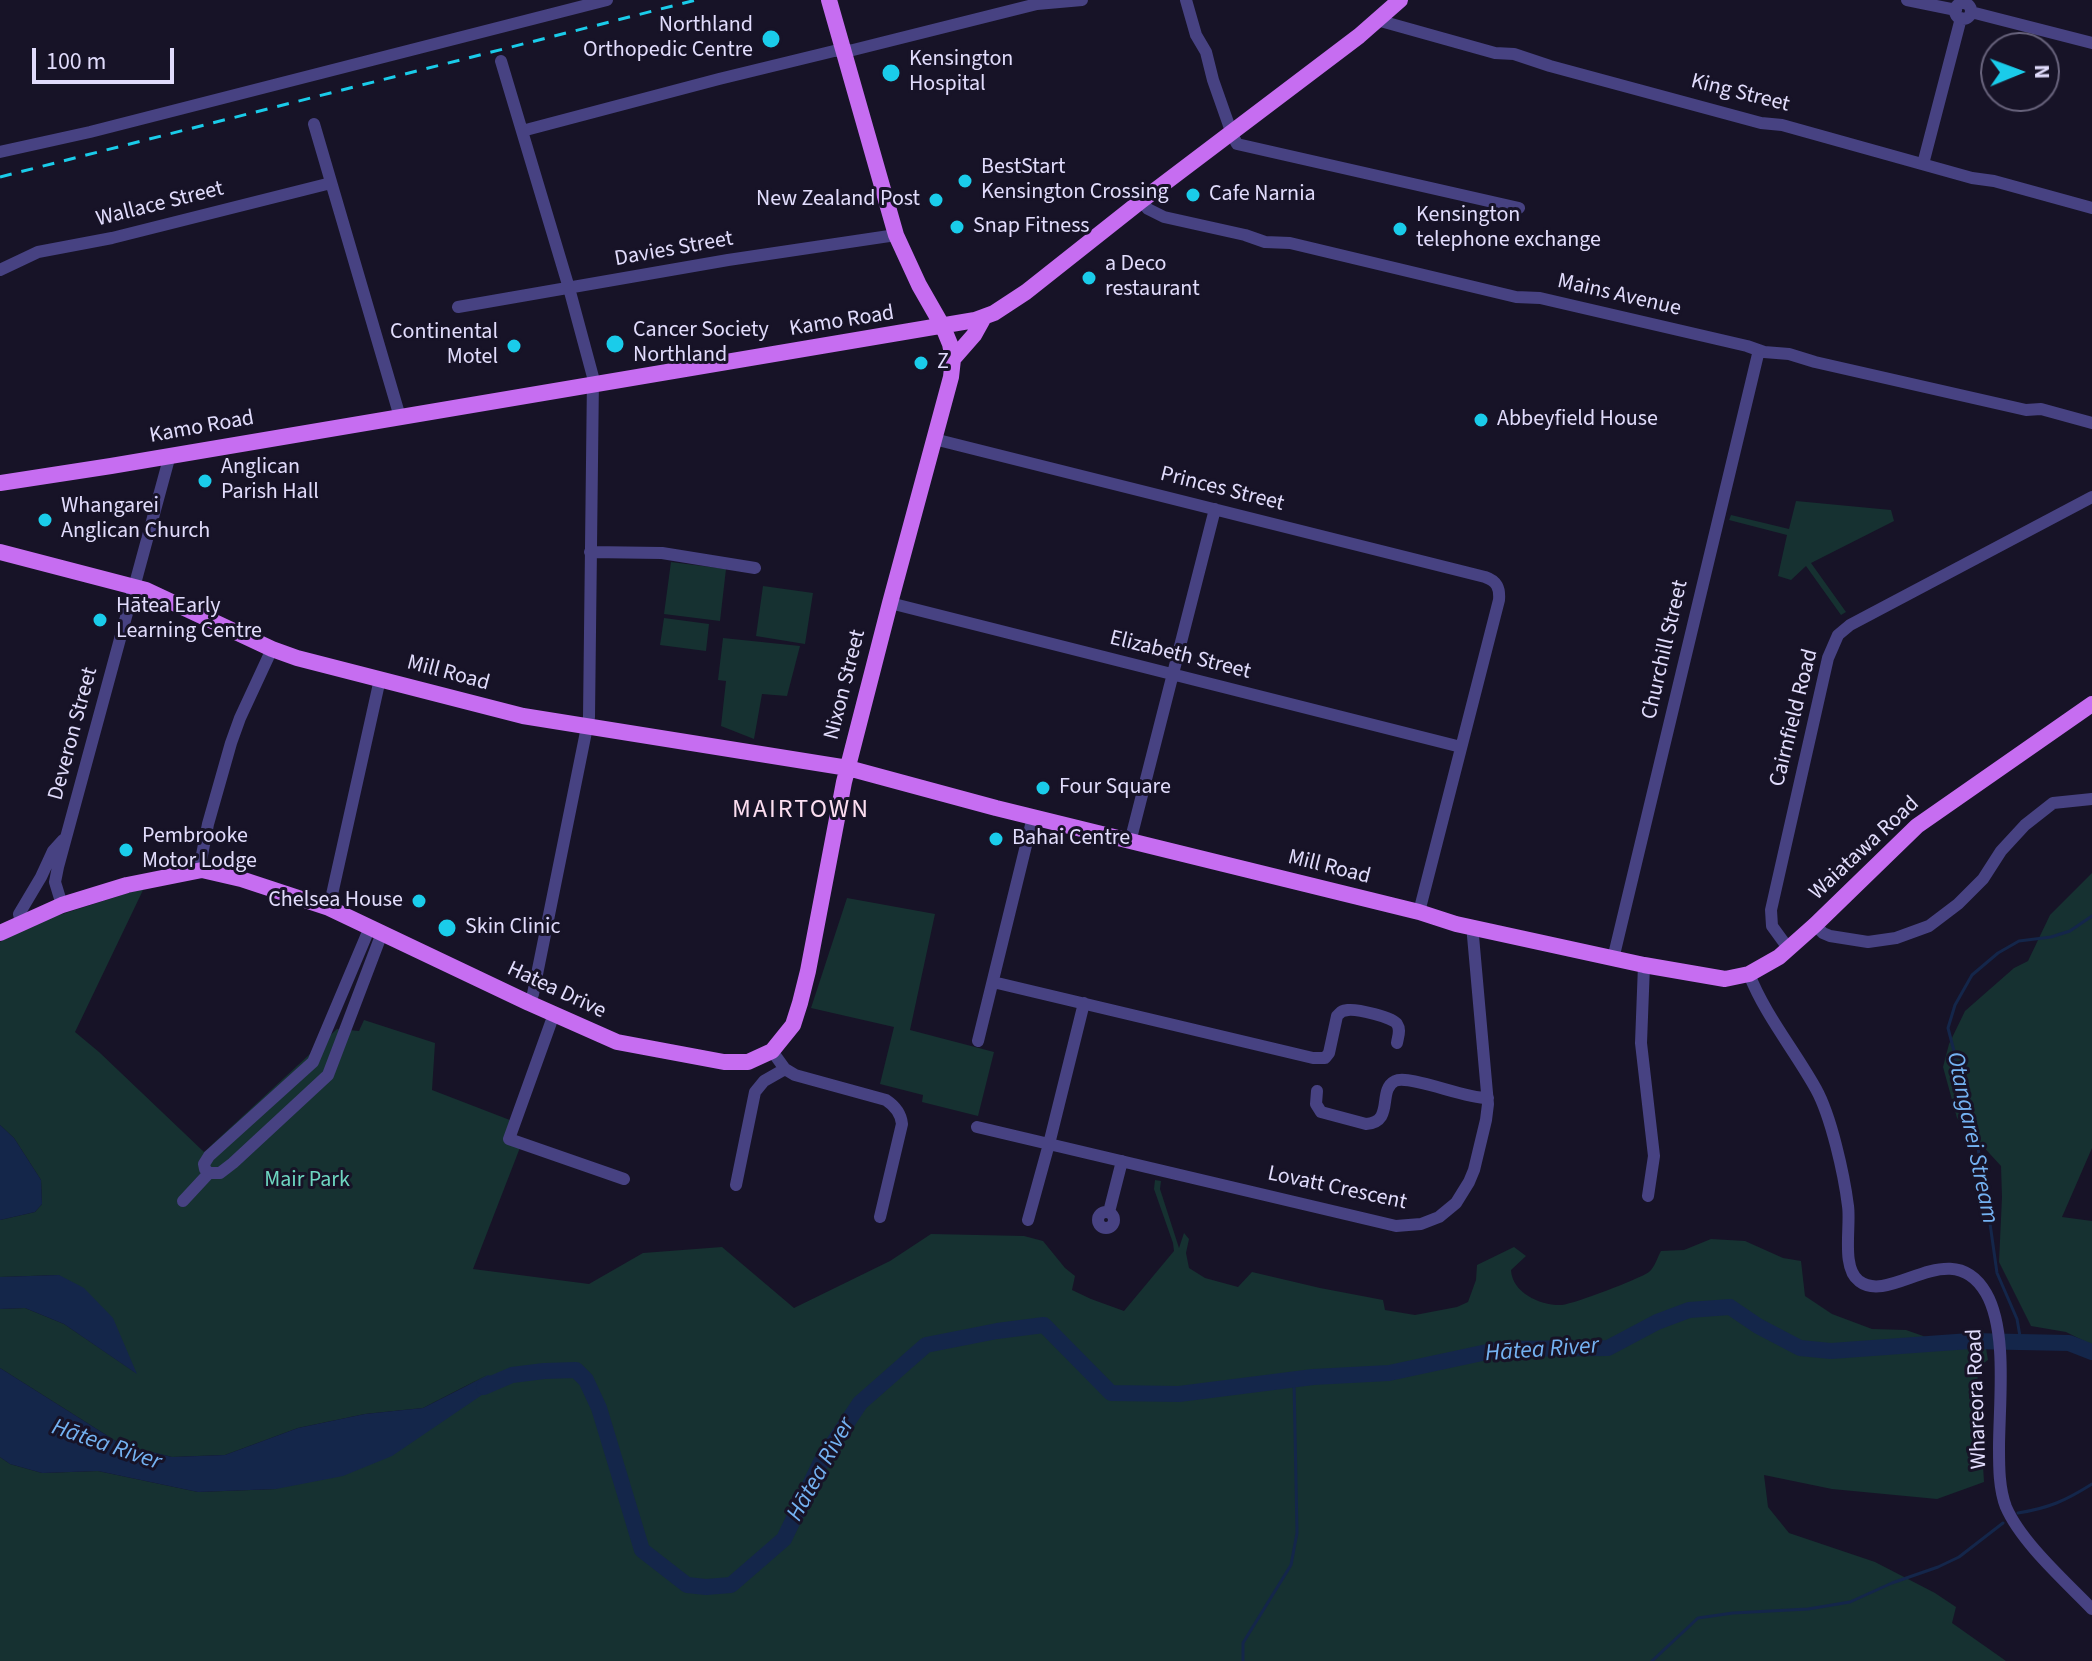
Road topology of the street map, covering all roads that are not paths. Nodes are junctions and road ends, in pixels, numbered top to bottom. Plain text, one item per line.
1 (607, 0) edge
2 (829, 0) edge
3 (1082, 0) edge
4 (1186, 0) edge
5 (1400, 0) edge
6 (1907, 0) edge
7 (581, 3) edge
8 (1964, 9) edge
9 (1377, 20) junction
10 (2092, 43) edge
11 (845, 51) junction
12 (501, 61) dead end
13 (314, 124) dead end
14 (522, 131) junction
15 (1232, 134) junction
16 (0, 152) edge
17 (1923, 164) junction
18 (331, 183) junction
19 (1141, 201) junction
20 (1519, 208) dead end
21 (2092, 208) edge
22 (896, 235) junction
23 (0, 270) edge
24 (569, 288) junction
25 (458, 307) dead end
26 (984, 317) junction
27 (943, 327) junction
28 (1759, 350) junction
29 (953, 359) junction
30 (593, 385) junction
31 (400, 417) junction
32 (2092, 423) edge
33 (934, 439) junction
34 (170, 455) junction
35 (0, 483) edge
36 (2092, 497) edge
37 (1215, 509) junction
38 (0, 552) edge
39 (590, 552) junction
40 (755, 568) dead end
41 (135, 586) junction
42 (890, 603) junction
43 (272, 649) junction
44 (1173, 674) junction
45 (380, 679) junction
46 (2092, 704) edge
47 (587, 726) junction
48 (1461, 747) junction
49 (848, 768) junction
50 (901, 782) junction
51 (2092, 799) edge
52 (840, 803) junction
53 (1033, 817) junction
54 (65, 838) junction
55 (1130, 842) junction
56 (202, 870) junction
57 (62, 905) junction
58 (329, 908) junction
59 (1419, 912) junction
60 (21, 923) junction
61 (1815, 925) junction
62 (1474, 928) junction
63 (376, 930) junction
64 (0, 933) edge
65 (1788, 948) junction
66 (1613, 959) junction
67 (1644, 965) junction
68 (1749, 974) junction
69 (993, 982) junction
70 (529, 1003) junction
71 (1084, 1003) junction
72 (554, 1014) junction
73 (978, 1041) dead end
74 (1397, 1043) dead end
75 (772, 1051) junction
76 (785, 1069) junction
77 (1317, 1091) dead end
78 (1488, 1098) junction
79 (977, 1127) dead end
80 (1049, 1144) junction
81 (1122, 1161) junction
82 (209, 1173) junction
83 (624, 1179) dead end
84 (736, 1185) dead end
85 (1648, 1196) dead end
86 (183, 1201) dead end
87 (1109, 1212) dead end
88 (880, 1217) dead end
89 (1028, 1220) dead end
90 (2092, 1609) edge

1 - 7 street
2 - 11 main road, Nixon Street
3 - 11 street
4 - 15 street
5 - 9 main road, Kamo Road
6 - 8 street
7 - 16 street
8 - 10 street
8 - 17 street
9 - 15 main road, Kamo Road
9 - 17 street, King Street
11 - 14 street
11 - 22 main road, Nixon Street
12 - 14 street
13 - 18 street
14 - 24 street
15 - 19 main road, Kamo Road
15 - 20 street
17 - 21 street, King Street
18 - 23 street, Wallace Street
18 - 31 street
19 - 26 main road, Kamo Road
19 - 28 street, Mains Avenue
22 - 24 street, Davies Street
22 - 27 main road, Nixon Street
24 - 25 street, Davies Street
24 - 30 street
26 - 27 main road, Kamo Road
26 - 29 main road
27 - 29 main road, Nixon Street
27 - 30 main road, Kamo Road
28 - 32 street, Mains Avenue
28 - 66 street, Churchill Street
29 - 33 main road, Nixon Street
30 - 31 main road, Kamo Road
30 - 39 street
31 - 34 main road, Kamo Road
33 - 37 street, Princes Street
33 - 42 main road, Nixon Street
34 - 35 main road, Kamo Road
34 - 41 street, Deveron Street
36 - 65 street, Cairnfield Road
37 - 44 street
37 - 48 street, Princes Street
38 - 41 main road, Mill Road
39 - 40 street
39 - 47 street
41 - 43 main road, Mill Road
41 - 54 street, Deveron Street
42 - 44 street, Elizabeth Street
42 - 49 main road, Nixon Street
43 - 45 main road, Mill Road
43 - 56 street
44 - 48 street, Elizabeth Street
44 - 55 street
45 - 47 main road, Mill Road
45 - 58 street
46 - 61 main road, Waiatawa Road
47 - 49 main road, Mill Road
47 - 70 street
48 - 59 street
49 - 50 main road, Mill Road
49 - 52 main road, Nixon Street
50 - 52 main road, Mill Road
50 - 53 main road, Mill Road
51 - 61 street
52 - 75 main road, Nixon Street
53 - 55 main road, Mill Road
53 - 69 street
54 - 57 street, Deveron Street
54 - 60 street, Deveron Street
55 - 59 main road, Mill Road
56 - 57 main road, Hatea Drive
56 - 58 main road, Hatea Drive
57 - 60 main road, Hatea Drive
58 - 63 main road, Hatea Drive
59 - 62 main road, Mill Road
60 - 64 main road, Hatea Drive
61 - 65 main road, Waiatawa Road
62 - 66 main road, Mill Road
62 - 78 street, Lovatt Crescent
63 - 70 main road, Hatea Drive
63 - 82 street
63 - 82 street
65 - 68 main road, Waiatawa Road
66 - 67 main road, Mill Road
67 - 68 main road, Mill Road
67 - 85 street
68 - 90 street, Whareora Road
69 - 71 street
69 - 73 street
70 - 72 main road, Hatea Drive
71 - 74 street
71 - 80 street
72 - 75 main road, Hatea Drive
72 - 83 street
75 - 76 street
76 - 84 street
76 - 88 street
77 - 78 street
78 - 81 street, Lovatt Crescent
79 - 80 street, Lovatt Crescent
80 - 81 street, Lovatt Crescent
80 - 89 street
81 - 87 street
82 - 86 street

